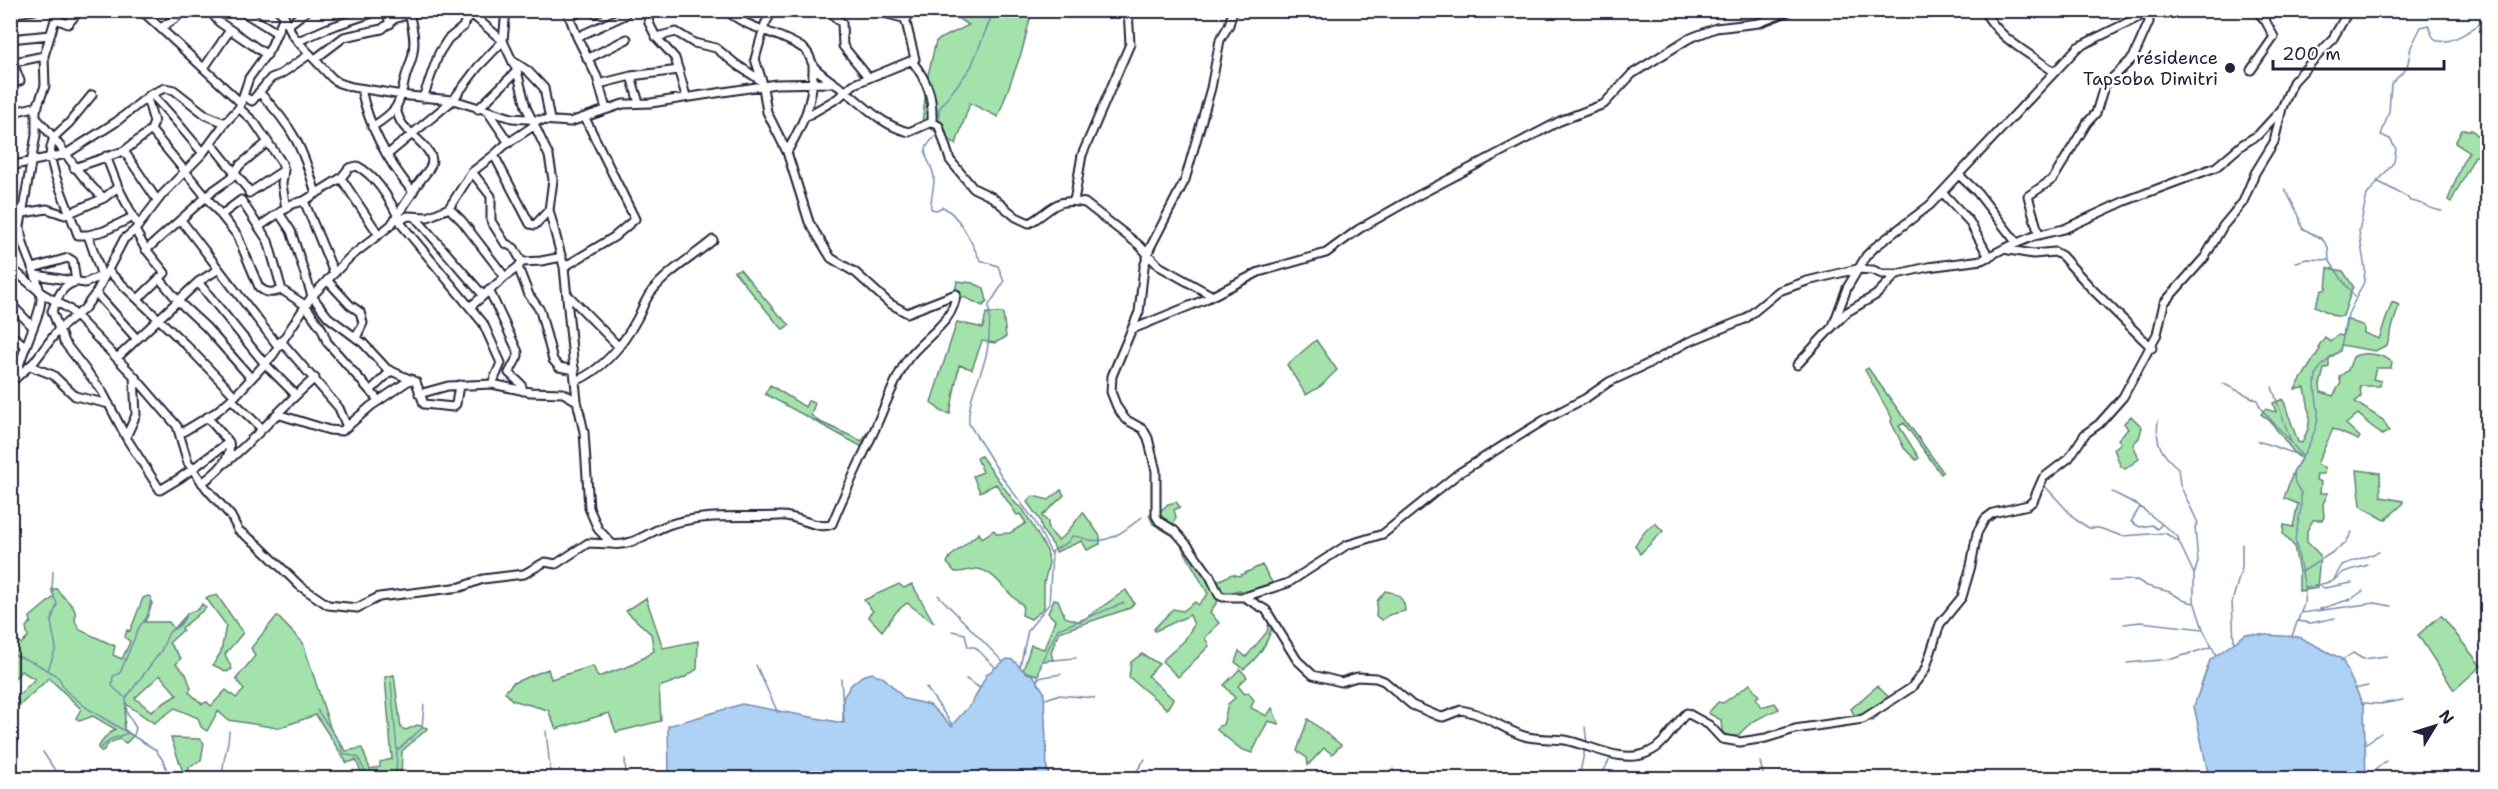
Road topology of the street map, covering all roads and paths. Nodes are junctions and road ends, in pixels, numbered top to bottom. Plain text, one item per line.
1 (35, 10) edge
2 (58, 10) edge
3 (80, 10) edge
4 (178, 10) edge
5 (209, 10) edge
6 (240, 10) edge
7 (309, 10) edge
8 (381, 10) edge
9 (386, 10) edge
10 (422, 10) edge
11 (506, 10) edge
12 (584, 10) edge
13 (591, 10) edge
14 (601, 10) edge
15 (626, 10) edge
16 (647, 10) edge
17 (726, 10) edge
18 (773, 10) edge
19 (827, 10) edge
20 (872, 10) edge
21 (903, 10) edge
22 (1128, 10) edge
23 (1233, 10) edge
24 (1792, 10) edge
25 (1984, 10) edge
26 (2256, 10) edge
27 (2349, 10) edge
28 (144, 11) edge
29 (2150, 11) edge
30 (282, 12) edge
31 (410, 13) edge
32 (470, 13) edge
33 (10, 14) edge
34 (568, 14) edge
35 (56, 19) junction
36 (906, 20) junction
37 (390, 24) junction
38 (288, 25) junction
39 (161, 28) junction
40 (230, 30) junction
41 (763, 30) junction
42 (277, 33) junction
43 (50, 35) junction
44 (577, 37) junction
45 (657, 37) junction
46 (10, 39) edge
47 (627, 39) dead end
48 (298, 41) junction
49 (503, 41) junction
50 (267, 55) junction
51 (44, 56) junction
52 (312, 57) junction
53 (587, 59) junction
54 (513, 61) junction
55 (912, 61) junction
56 (12, 63) edge
57 (813, 66) junction
58 (204, 68) junction
59 (678, 70) junction
60 (2251, 70) dead end
61 (517, 71) junction
62 (2054, 72) junction
63 (631, 76) junction
64 (869, 78) junction
65 (833, 83) junction
66 (599, 84) junction
67 (762, 84) junction
68 (813, 84) junction
69 (10, 86) edge
70 (361, 88) junction
71 (845, 91) junction
72 (259, 92) junction
73 (92, 95) dead end
74 (403, 95) junction
75 (149, 96) junction
76 (686, 96) junction
77 (423, 98) junction
78 (453, 100) junction
79 (241, 103) junction
80 (639, 103) junction
81 (38, 106) junction
82 (396, 107) junction
83 (2282, 108) junction
84 (478, 109) junction
85 (606, 109) junction
86 (488, 112) junction
87 (10, 113) edge
88 (807, 117) junction
89 (36, 118) junction
90 (585, 118) junction
91 (550, 120) junction
92 (534, 122) junction
93 (932, 122) junction
94 (225, 123) junction
95 (372, 127) junction
96 (151, 130) junction
97 (411, 134) junction
98 (54, 137) junction
99 (268, 142) junction
100 (211, 143) junction
101 (509, 143) junction
102 (124, 151) junction
103 (787, 152) junction
104 (203, 153) junction
105 (66, 154) junction
106 (387, 155) junction
107 (494, 155) junction
108 (50, 156) junction
109 (106, 156) junction
110 (32, 160) junction
111 (10, 166) edge
112 (74, 168) junction
113 (284, 170) junction
114 (472, 172) junction
115 (186, 173) junction
116 (236, 174) junction
117 (1960, 176) junction
118 (341, 178) junction
119 (118, 187) junction
120 (250, 192) junction
121 (413, 192) junction
122 (1943, 193) junction
123 (316, 194) junction
124 (104, 198) junction
125 (206, 198) junction
126 (157, 200) junction
127 (242, 200) junction
128 (304, 201) junction
129 (1074, 201) junction
130 (10, 203) edge
131 (449, 208) junction
132 (549, 210) junction
133 (282, 211) junction
134 (22, 213) junction
135 (71, 213) junction
136 (221, 214) junction
137 (134, 217) junction
138 (399, 217) junction
139 (415, 217) junction
140 (181, 220) junction
141 (260, 226) junction
142 (136, 228) junction
143 (88, 235) junction
144 (379, 235) junction
145 (2039, 235) junction
146 (2029, 238) junction
147 (713, 240) dead end
148 (2016, 242) junction
149 (2003, 249) junction
150 (146, 250) junction
151 (1148, 254) junction
152 (2033, 254) junction
153 (562, 257) junction
154 (1989, 257) junction
155 (520, 265) junction
156 (10, 267) edge
157 (564, 267) junction
158 (219, 269) junction
159 (1857, 270) junction
160 (108, 271) junction
161 (35, 272) junction
162 (334, 273) junction
163 (1897, 274) junction
164 (505, 276) junction
165 (102, 278) junction
166 (160, 279) junction
167 (327, 280) junction
168 (2487, 281) edge
169 (76, 282) junction
170 (198, 282) junction
171 (2487, 289) edge
172 (282, 290) junction
173 (40, 292) junction
174 (486, 292) junction
175 (96, 293) junction
176 (567, 294) junction
177 (312, 296) junction
178 (1211, 296) junction
179 (138, 299) junction
180 (57, 301) junction
181 (178, 302) junction
182 (10, 303) edge
183 (305, 305) junction
184 (470, 307) junction
185 (75, 316) junction
186 (158, 320) junction
187 (32, 326) junction
188 (1833, 326) junction
189 (1133, 328) junction
190 (58, 330) junction
191 (10, 334) edge
192 (136, 338) junction
193 (356, 338) junction
194 (280, 344) junction
195 (25, 345) junction
196 (619, 347) junction
197 (2152, 348) junction
198 (117, 358) junction
199 (265, 364) junction
200 (1797, 365) dead end
201 (30, 366) junction
202 (575, 370) junction
203 (391, 371) junction
204 (134, 376) junction
205 (250, 378) junction
206 (315, 378) junction
207 (411, 379) junction
208 (576, 381) junction
209 (492, 384) junction
210 (459, 385) junction
211 (370, 391) junction
212 (523, 391) junction
213 (419, 394) junction
214 (296, 395) junction
215 (233, 397) junction
216 (379, 401) junction
217 (577, 401) junction
218 (109, 405) junction
219 (277, 414) junction
220 (207, 417) junction
221 (347, 427) junction
222 (262, 429) junction
223 (181, 433) junction
224 (126, 436) junction
225 (229, 442) junction
226 (224, 464) junction
227 (192, 470) junction
228 (202, 483) junction
229 (612, 544) junction
230 (1244, 597) junction

1 - 33 street
2 - 35 street
3 - 35 street
4 - 39 street
5 - 40 street
6 - 42 street
7 - 38 street
8 - 48 street
9 - 37 street
10 - 31 street
11 - 49 street
12 - 34 street
13 - 14 street
15 - 44 street
16 - 45 street
17 - 41 street
18 - 41 street
19 - 64 street
20 - 36 street
21 - 36 street
22 - 129 street
23 - 151 street
24 - 178 street
25 - 62 street
26 - 60 street
27 - 83 street
28 - 39 street
29 - 62 street
29 - 145 street
30 - 38 street
30 - 42 street
31 - 37 street
31 - 74 street
32 - 49 street
32 - 77 street
34 - 44 street
35 - 43 street
36 - 55 street
37 - 52 street
38 - 48 street
39 - 58 street
40 - 50 street
40 - 58 street
41 - 57 street
41 - 67 street
42 - 50 street
43 - 46 street
43 - 51 street
44 - 53 street
45 - 59 street
45 - 67 street
47 - 53 street
48 - 52 street
49 - 54 street
49 - 78 street
50 - 79 street
51 - 56 street
51 - 81 street
52 - 70 street
52 - 72 street
53 - 66 street
54 - 61 street
54 - 91 street
55 - 64 street
55 - 93 street
56 - 69 street
57 - 65 street
57 - 68 street
58 - 79 street
59 - 63 street
59 - 76 street
61 - 84 street
61 - 92 street
62 - 117 street
63 - 66 street
63 - 80 street
64 - 71 street
65 - 68 street
65 - 71 street
66 - 85 street
67 - 68 street
67 - 76 street
67 - 103 street
68 - 88 street
70 - 74 street
70 - 95 street
71 - 88 street
71 - 93 street
72 - 79 street
72 - 123 street
73 - 98 street
74 - 77 street
74 - 82 street
75 - 94 street
75 - 96 street
75 - 104 street
75 - 105 street
76 - 80 street
77 - 78 street
78 - 84 street
78 - 97 street
79 - 94 street
79 - 99 street
80 - 85 street
81 - 87 street
81 - 89 street
82 - 95 street
82 - 97 street
83 - 145 street
83 - 197 street
84 - 86 street
85 - 90 street
86 - 92 street
86 - 101 street
88 - 103 street
89 - 98 street
89 - 110 street
90 - 91 street
90 - 157 street
91 - 92 street
92 - 101 street
92 - 132 street
93 - 129 street
94 - 100 street
95 - 106 street
96 - 102 street
96 - 115 street
97 - 106 street
97 - 121 street
98 - 105 street
98 - 108 street
99 - 113 street
99 - 116 street
100 - 104 street
100 - 116 street
101 - 107 street
102 - 109 street
102 - 126 street
103 - 229 street
104 - 115 street
105 - 108 street
105 - 112 street
106 - 121 street
107 - 114 street
107 - 132 street
108 - 110 street
108 - 135 street
109 - 112 street
109 - 119 street
110 - 111 street
110 - 134 street
112 - 124 street
113 - 120 street
113 - 133 street
114 - 131 street
114 - 155 street
115 - 125 street
115 - 126 street
116 - 120 street
116 - 125 street
117 - 122 street
117 - 148 street
118 - 123 street
118 - 138 street
118 - 144 street
119 - 124 street
119 - 137 street
120 - 127 street
121 - 138 street
122 - 154 street
122 - 159 street
123 - 128 street
124 - 135 street
125 - 136 street
125 - 140 street
126 - 142 street
127 - 136 street
127 - 141 street
128 - 133 street
128 - 162 street
129 - 151 street
130 - 134 street
131 - 139 street
131 - 164 street
132 - 153 street
133 - 141 street
133 - 177 street
134 - 135 street
134 - 161 street
135 - 143 street
136 - 172 street
137 - 142 street
137 - 143 street
138 - 139 street
138 - 144 street
138 - 184 street
139 - 174 street
140 - 150 street
140 - 158 street
141 - 172 street
142 - 150 street
142 - 160 street
143 - 165 street
144 - 162 street
145 - 146 street
146 - 148 street
146 - 152 street
147 - 196 street
148 - 149 street
149 - 152 street
149 - 154 street
150 - 166 street
151 - 178 street
151 - 189 street
152 - 197 street
153 - 155 street
153 - 157 street
154 - 163 street
155 - 164 street
155 - 202 street
156 - 173 street
157 - 176 street
158 - 170 street
158 - 194 street
159 - 163 street
159 - 188 street
159 - 230 street
160 - 165 street
160 - 179 street
161 - 169 street
161 - 169 street
161 - 173 street
162 - 167 street
163 - 188 street
164 - 174 street
165 - 169 street
165 - 175 street
166 - 179 street
166 - 181 street
167 - 177 street
167 - 193 street
168 - 171 street
169 - 180 street
170 - 181 street
170 - 199 street
172 - 183 street
173 - 180 street
173 - 187 street
174 - 184 street
174 - 212 street
175 - 185 street
175 - 192 street
176 - 196 street
176 - 202 street
177 - 183 street
177 - 193 street
178 - 189 street
179 - 186 street
180 - 185 street
180 - 190 street
181 - 186 street
181 - 205 street
182 - 187 street
183 - 194 street
183 - 211 street
184 - 209 street
185 - 190 street
185 - 198 street
186 - 192 street
186 - 215 street
187 - 195 street
188 - 200 street
189 - 230 street
190 - 201 street
190 - 218 street
191 - 195 street
192 - 198 street
193 - 203 street
194 - 199 street
194 - 206 street
195 - 201 street
196 - 208 street
197 - 230 street
198 - 204 street
199 - 205 street
199 - 214 street
201 - 218 street
202 - 208 street
203 - 207 street
203 - 211 street
204 - 223 street
204 - 224 street
205 - 215 street
206 - 214 street
206 - 221 street
207 - 213 street
207 - 216 street
208 - 217 street
209 - 210 street
209 - 212 street
210 - 213 street
210 - 213 street
211 - 216 street
212 - 217 street
214 - 219 street
215 - 220 street
215 - 222 street
216 - 221 street
217 - 229 street
218 - 224 street
219 - 221 street
219 - 222 street
220 - 223 street
220 - 225 street
222 - 226 street
223 - 227 street
224 - 227 street
225 - 226 street
225 - 227 street
226 - 228 street
227 - 228 street
228 - 229 street

